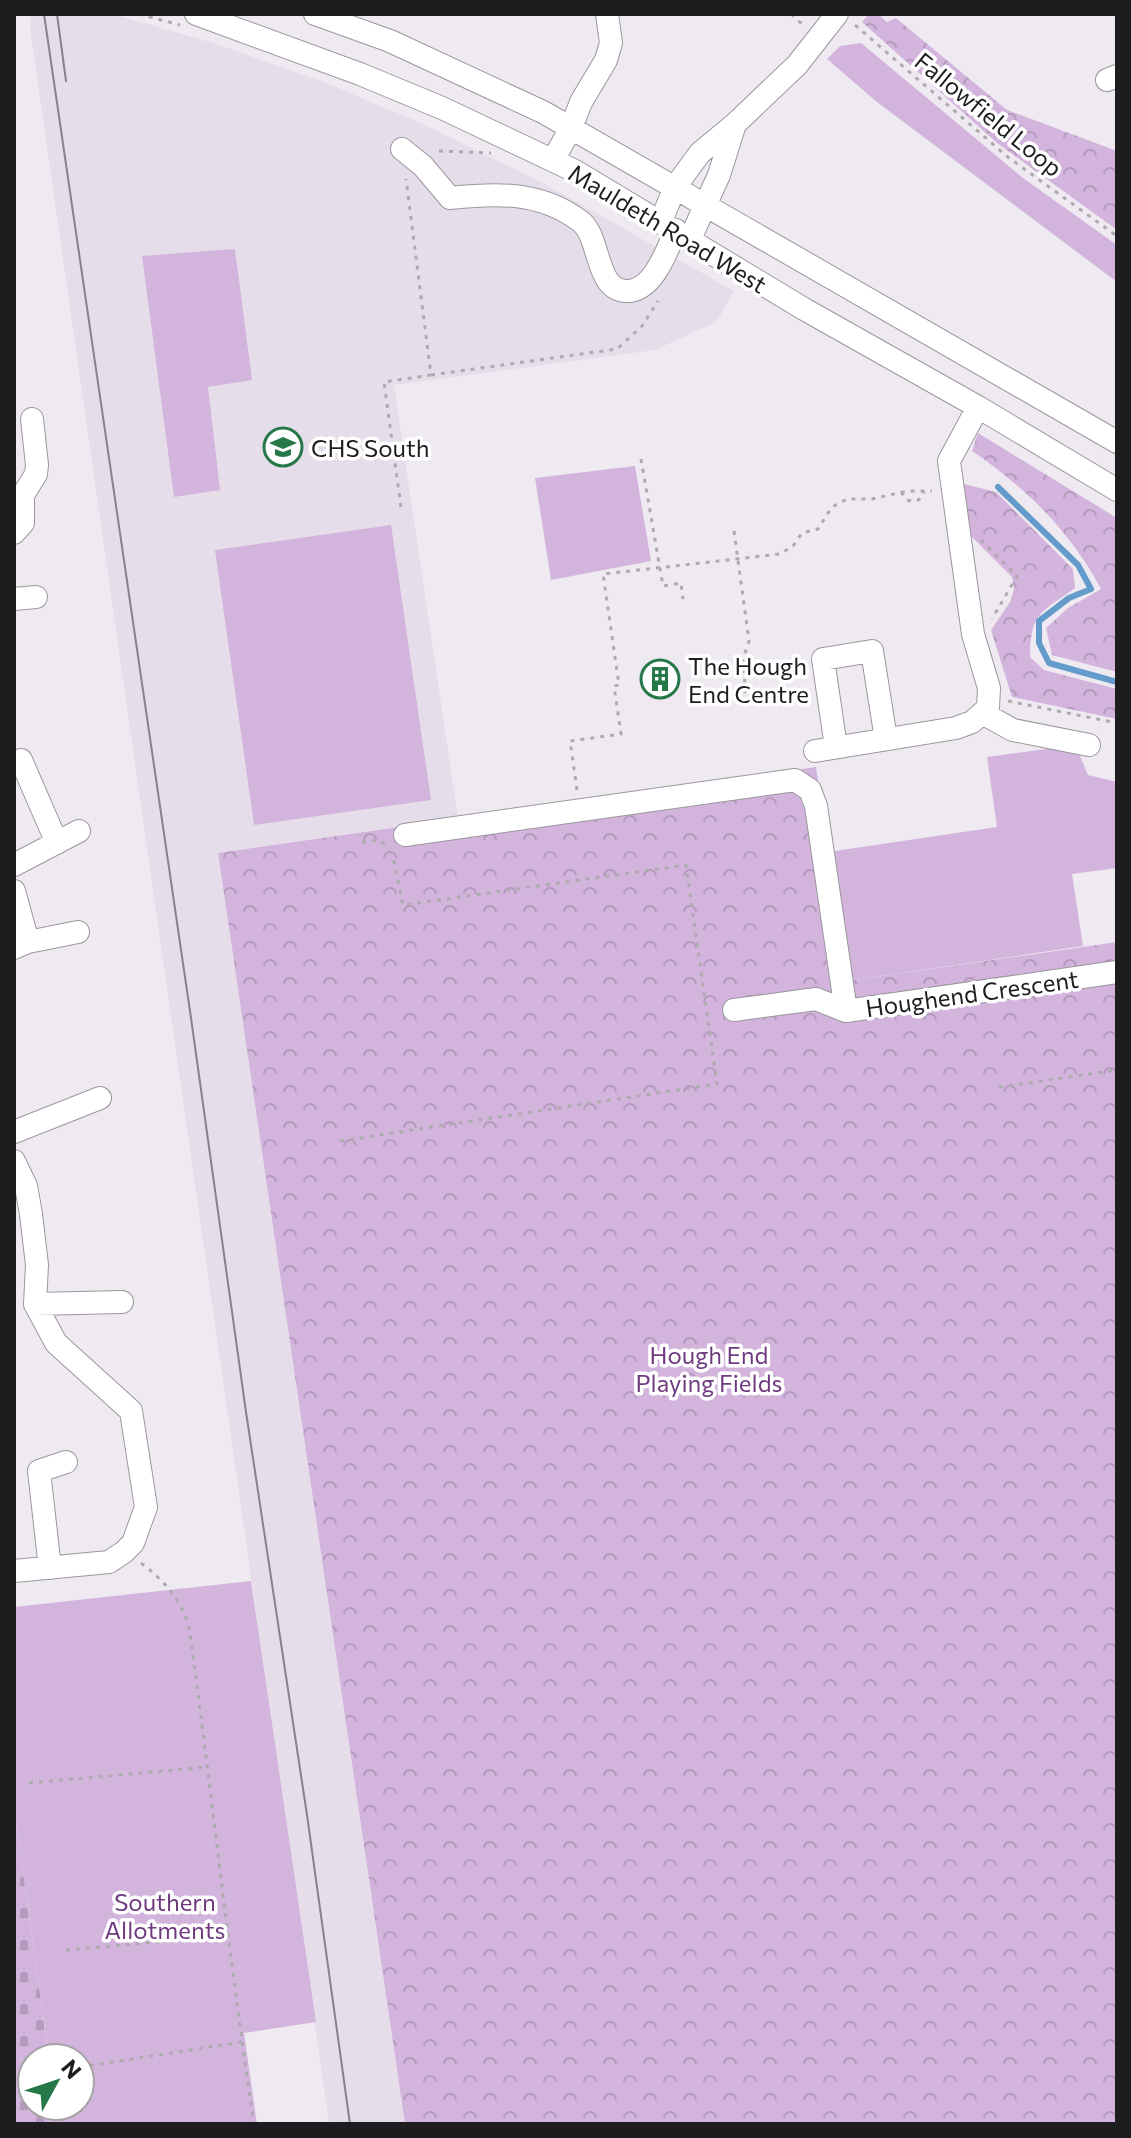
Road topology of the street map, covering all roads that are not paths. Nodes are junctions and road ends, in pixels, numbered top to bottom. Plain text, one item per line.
1 (196, 14) edge
2 (315, 14) edge
3 (607, 14) edge
4 (841, 19) edge
5 (735, 124) junction
6 (571, 128) junction
7 (402, 149) road end
8 (553, 160) junction
9 (675, 187) junction
10 (705, 203) junction
11 (675, 230) junction
12 (978, 407) junction
13 (32, 419) dead end
14 (1117, 442) edge
15 (1117, 490) edge
16 (14, 533) edge
17 (984, 714) junction
18 (886, 739) junction
19 (1089, 745) dead end
20 (21, 760) dead end
21 (79, 831) dead end
22 (405, 835) dead end
23 (57, 843) junction
24 (14, 865) edge
25 (14, 891) edge
26 (78, 932) dead end
27 (21, 945) edge
28 (1117, 972) edge
29 (734, 1010) dead end
30 (846, 1011) junction
31 (100, 1098) dead end
32 (14, 1132) edge
33 (14, 1161) edge
34 (22, 1215) edge
35 (122, 1302) dead end
36 (35, 1304) junction
37 (66, 1462) dead end
38 (50, 1568) junction
39 (14, 1571) edge

1 - 8 street, Mauldeth Road West
2 - 6 street, Mauldeth Road West
3 - 6 street
4 - 5 street
5 - 9 street
5 - 10 street
6 - 8 street
6 - 9 street, Mauldeth Road West
7 - 11 street
8 - 11 street, Mauldeth Road West
9 - 10 street, Mauldeth Road West
9 - 11 street
10 - 11 street
10 - 14 street, Mauldeth Road West
11 - 12 street, Mauldeth Road West
12 - 15 street, Mauldeth Road West
12 - 17 street
13 - 16 street
17 - 18 street
17 - 19 street
18 - 18 street
20 - 23 street
21 - 23 street
22 - 30 street
23 - 24 street
25 - 27 street
26 - 27 street
28 - 30 street, Houghend Crescent
29 - 30 street, Houghend Crescent
31 - 32 street
33 - 34 street
34 - 36 street
35 - 36 street
36 - 38 street
37 - 38 street
38 - 39 street

